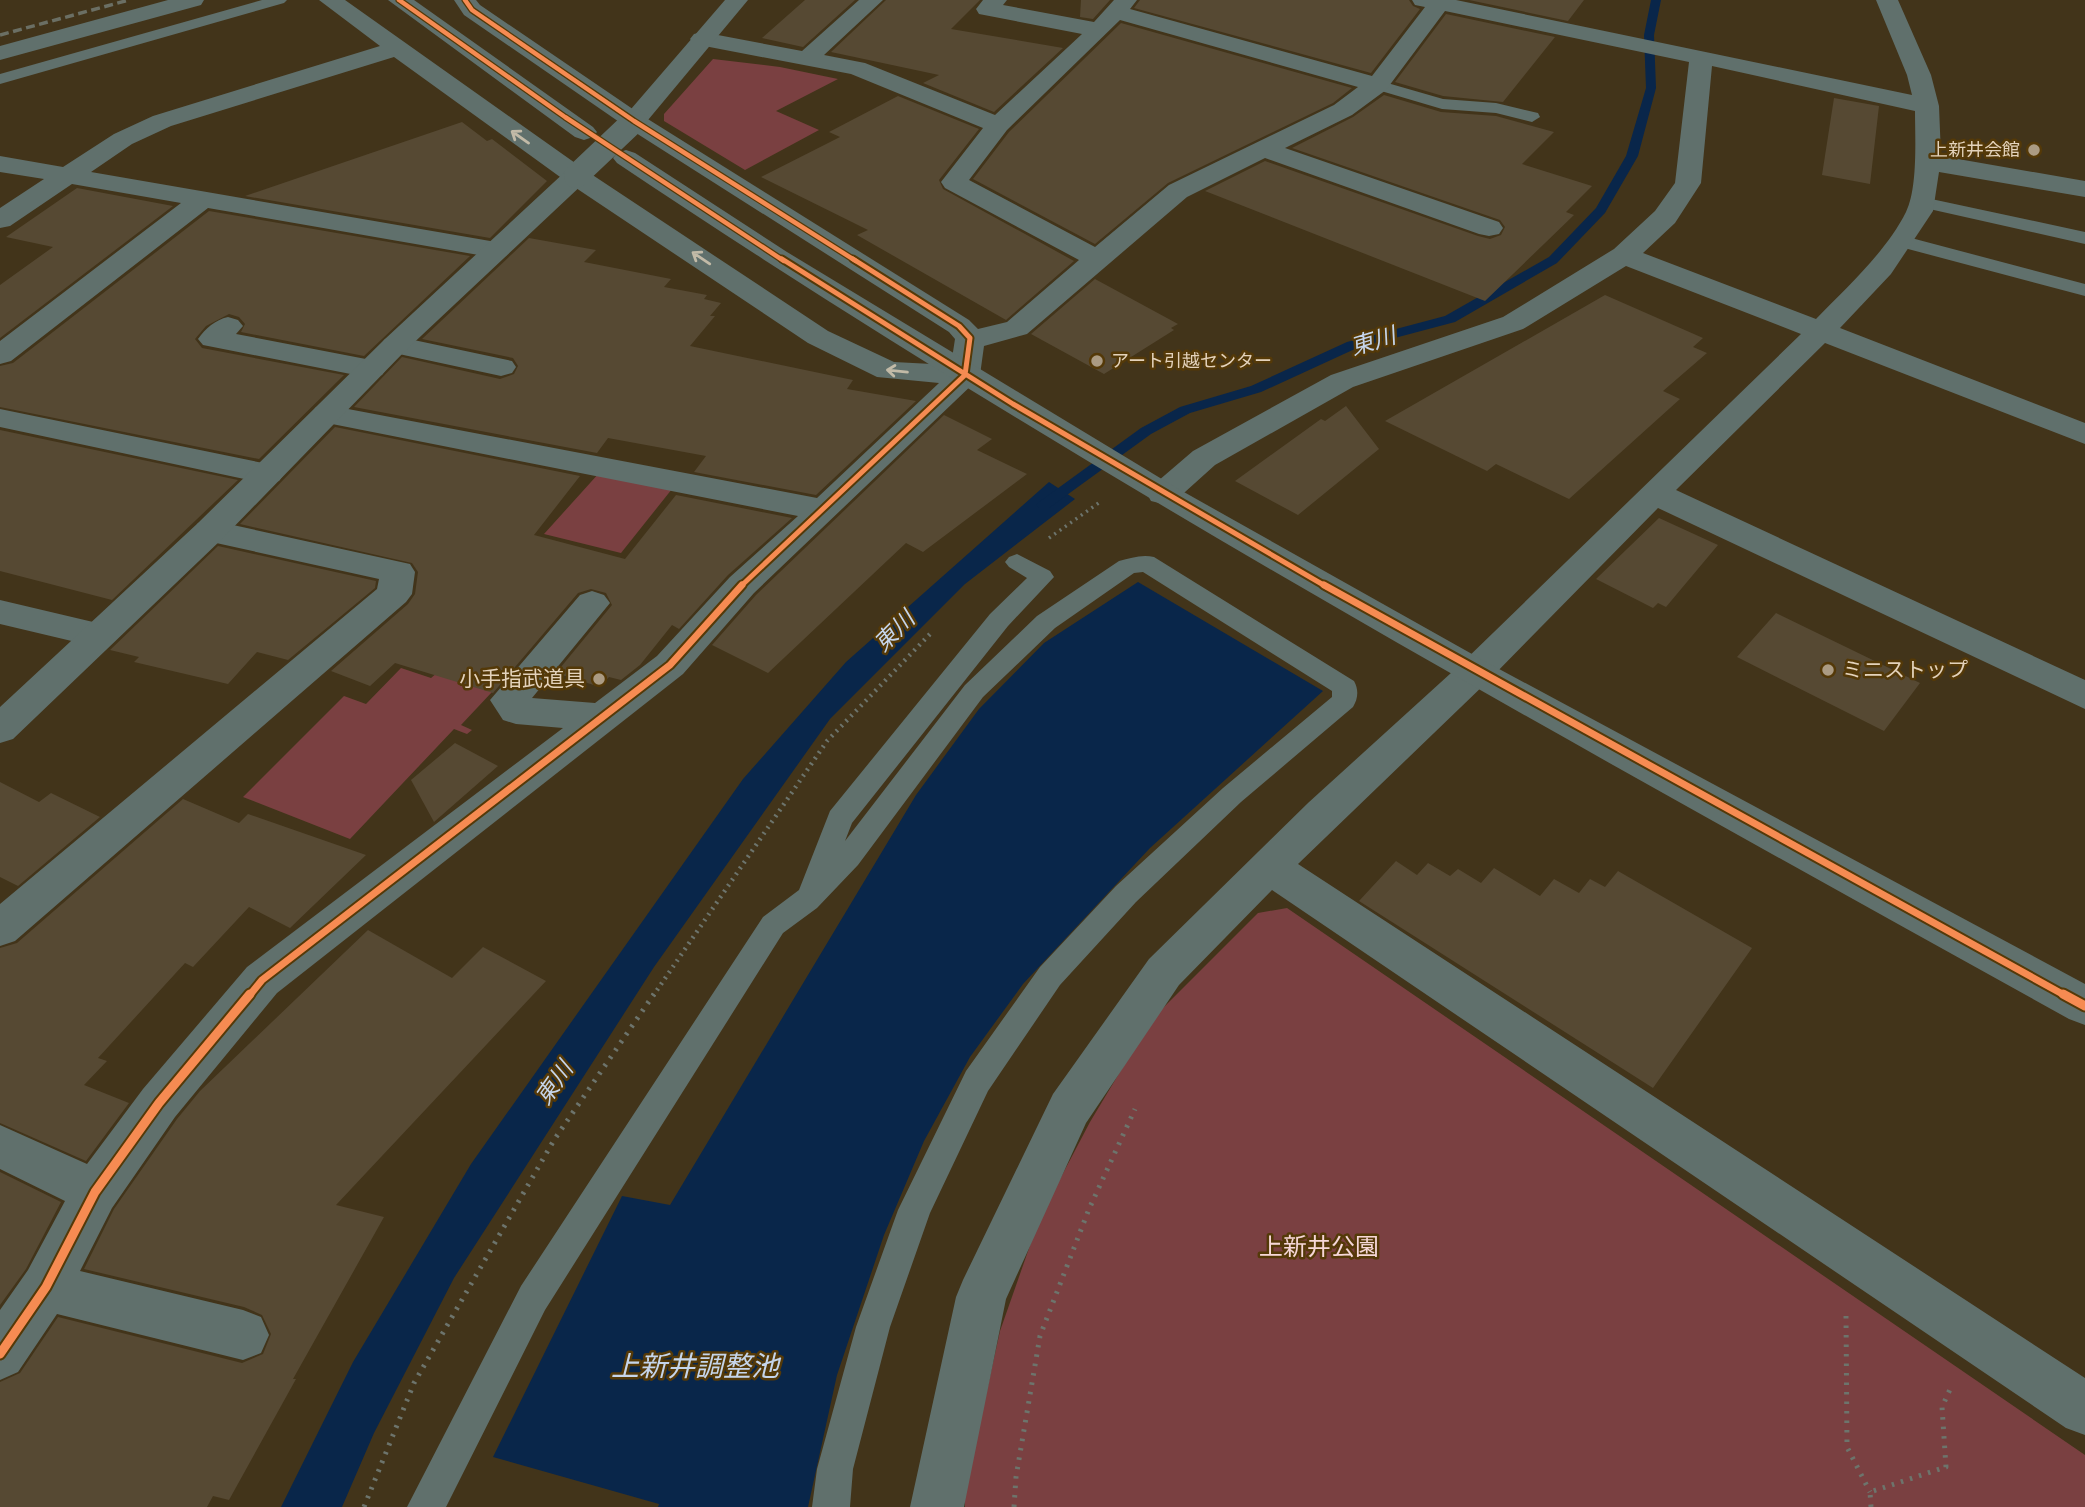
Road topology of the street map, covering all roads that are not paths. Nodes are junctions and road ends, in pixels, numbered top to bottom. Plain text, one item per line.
1 (193, 0) edge
2 (279, 0) edge
3 (330, 0) edge
4 (399, 0) edge
5 (464, 0) edge
6 (737, 0) edge
7 (872, 0) edge
8 (996, 0) edge
9 (1887, 0) edge
10 (1435, 1) edge
11 (1113, 14) edge
12 (702, 39) junction
13 (396, 49) junction
14 (0, 53) edge
15 (1690, 55) junction
16 (806, 59) junction
17 (0, 79) edge
18 (1377, 85) junction
19 (1927, 106) junction
20 (1532, 117) dead end
21 (634, 121) junction
22 (998, 125) junction
23 (584, 132) dead end
24 (1263, 149) junction
25 (626, 158) dead end
26 (1928, 162) junction
27 (0, 164) edge
28 (576, 176) junction
29 (64, 177) junction
30 (2085, 189) edge
31 (201, 201) junction
32 (1922, 202) junction
33 (0, 220) edge
34 (1489, 228) dead end
35 (2085, 238) edge
36 (1900, 241) junction
37 (496, 250) junction
38 (1624, 255) junction
39 (1097, 259) junction
40 (2085, 290) edge
41 (228, 326) dead end
42 (1822, 330) junction
43 (395, 345) junction
44 (0, 355) edge
45 (967, 357) junction
46 (501, 367) dead end
47 (371, 369) junction
48 (327, 414) junction
49 (0, 418) edge
50 (2085, 434) edge
51 (268, 474) junction
52 (1654, 493) junction
53 (1163, 494) junction
54 (824, 510) junction
55 (210, 531) junction
56 (1017, 562) dead end
57 (592, 603) dead end
58 (0, 612) edge
59 (97, 635) junction
60 (1475, 672) junction
61 (2085, 695) edge
62 (601, 717) junction
63 (0, 729) edge
64 (1270, 867) junction
65 (807, 901) junction
66 (0, 929) edge
67 (2085, 1006) edge
68 (0, 1146) edge
69 (95, 1192) junction
70 (46, 1287) junction
71 (243, 1335) dead end
72 (0, 1354) edge
73 (2085, 1409) edge
74 (426, 1507) edge
75 (831, 1507) edge
76 (937, 1507) edge

1 - 14 street
2 - 17 lane
3 - 13 street
4 - 23 street
5 - 21 street
6 - 12 street
7 - 16 street
8 - 11 street
9 - 19 street
10 - 15 street
10 - 18 street
11 - 18 street
11 - 22 street
12 - 16 street
12 - 21 street
28 -> 13 street
13 - 29 street
15 - 19 street
15 - 38 street
16 - 22 street
18 - 20 lane
18 - 24 street
19 - 26 street
21 - 28 street, bridge
21 - 45 street
22 - 39 street
24 - 34 street
24 - 39 street
25 - 45 street
26 - 30 street
26 - 32 street
27 - 29 street
28 - 37 street
45 -> 28 street
29 - 31 street
29 - 33 street
31 - 37 street
31 - 44 street
32 - 35 lane
32 - 36 street
36 - 40 lane
36 - 42 street
37 - 43 street
38 - 42 street
38 - 53 street
39 - 45 street
41 - 47 street
42 - 50 street
42 - 52 street
43 - 46 street
43 - 47 street
45 - 53 street
45 - 54 street
47 - 48 street
48 - 51 street
48 - 54 street
49 - 51 street
51 - 55 street
52 - 60 street
52 - 61 street
53 - 60 street
54 - 62 street
55 - 59 street
55 - 66 street
56 - 65 lane
57 - 62 street
58 - 59 street
59 - 63 street
60 - 64 street
60 - 67 street
62 - 69 street
64 - 73 street
64 - 76 street
65 - 74 lane
65 - 75 lane
68 - 69 street
69 - 70 street
70 - 71 street
70 - 72 street

